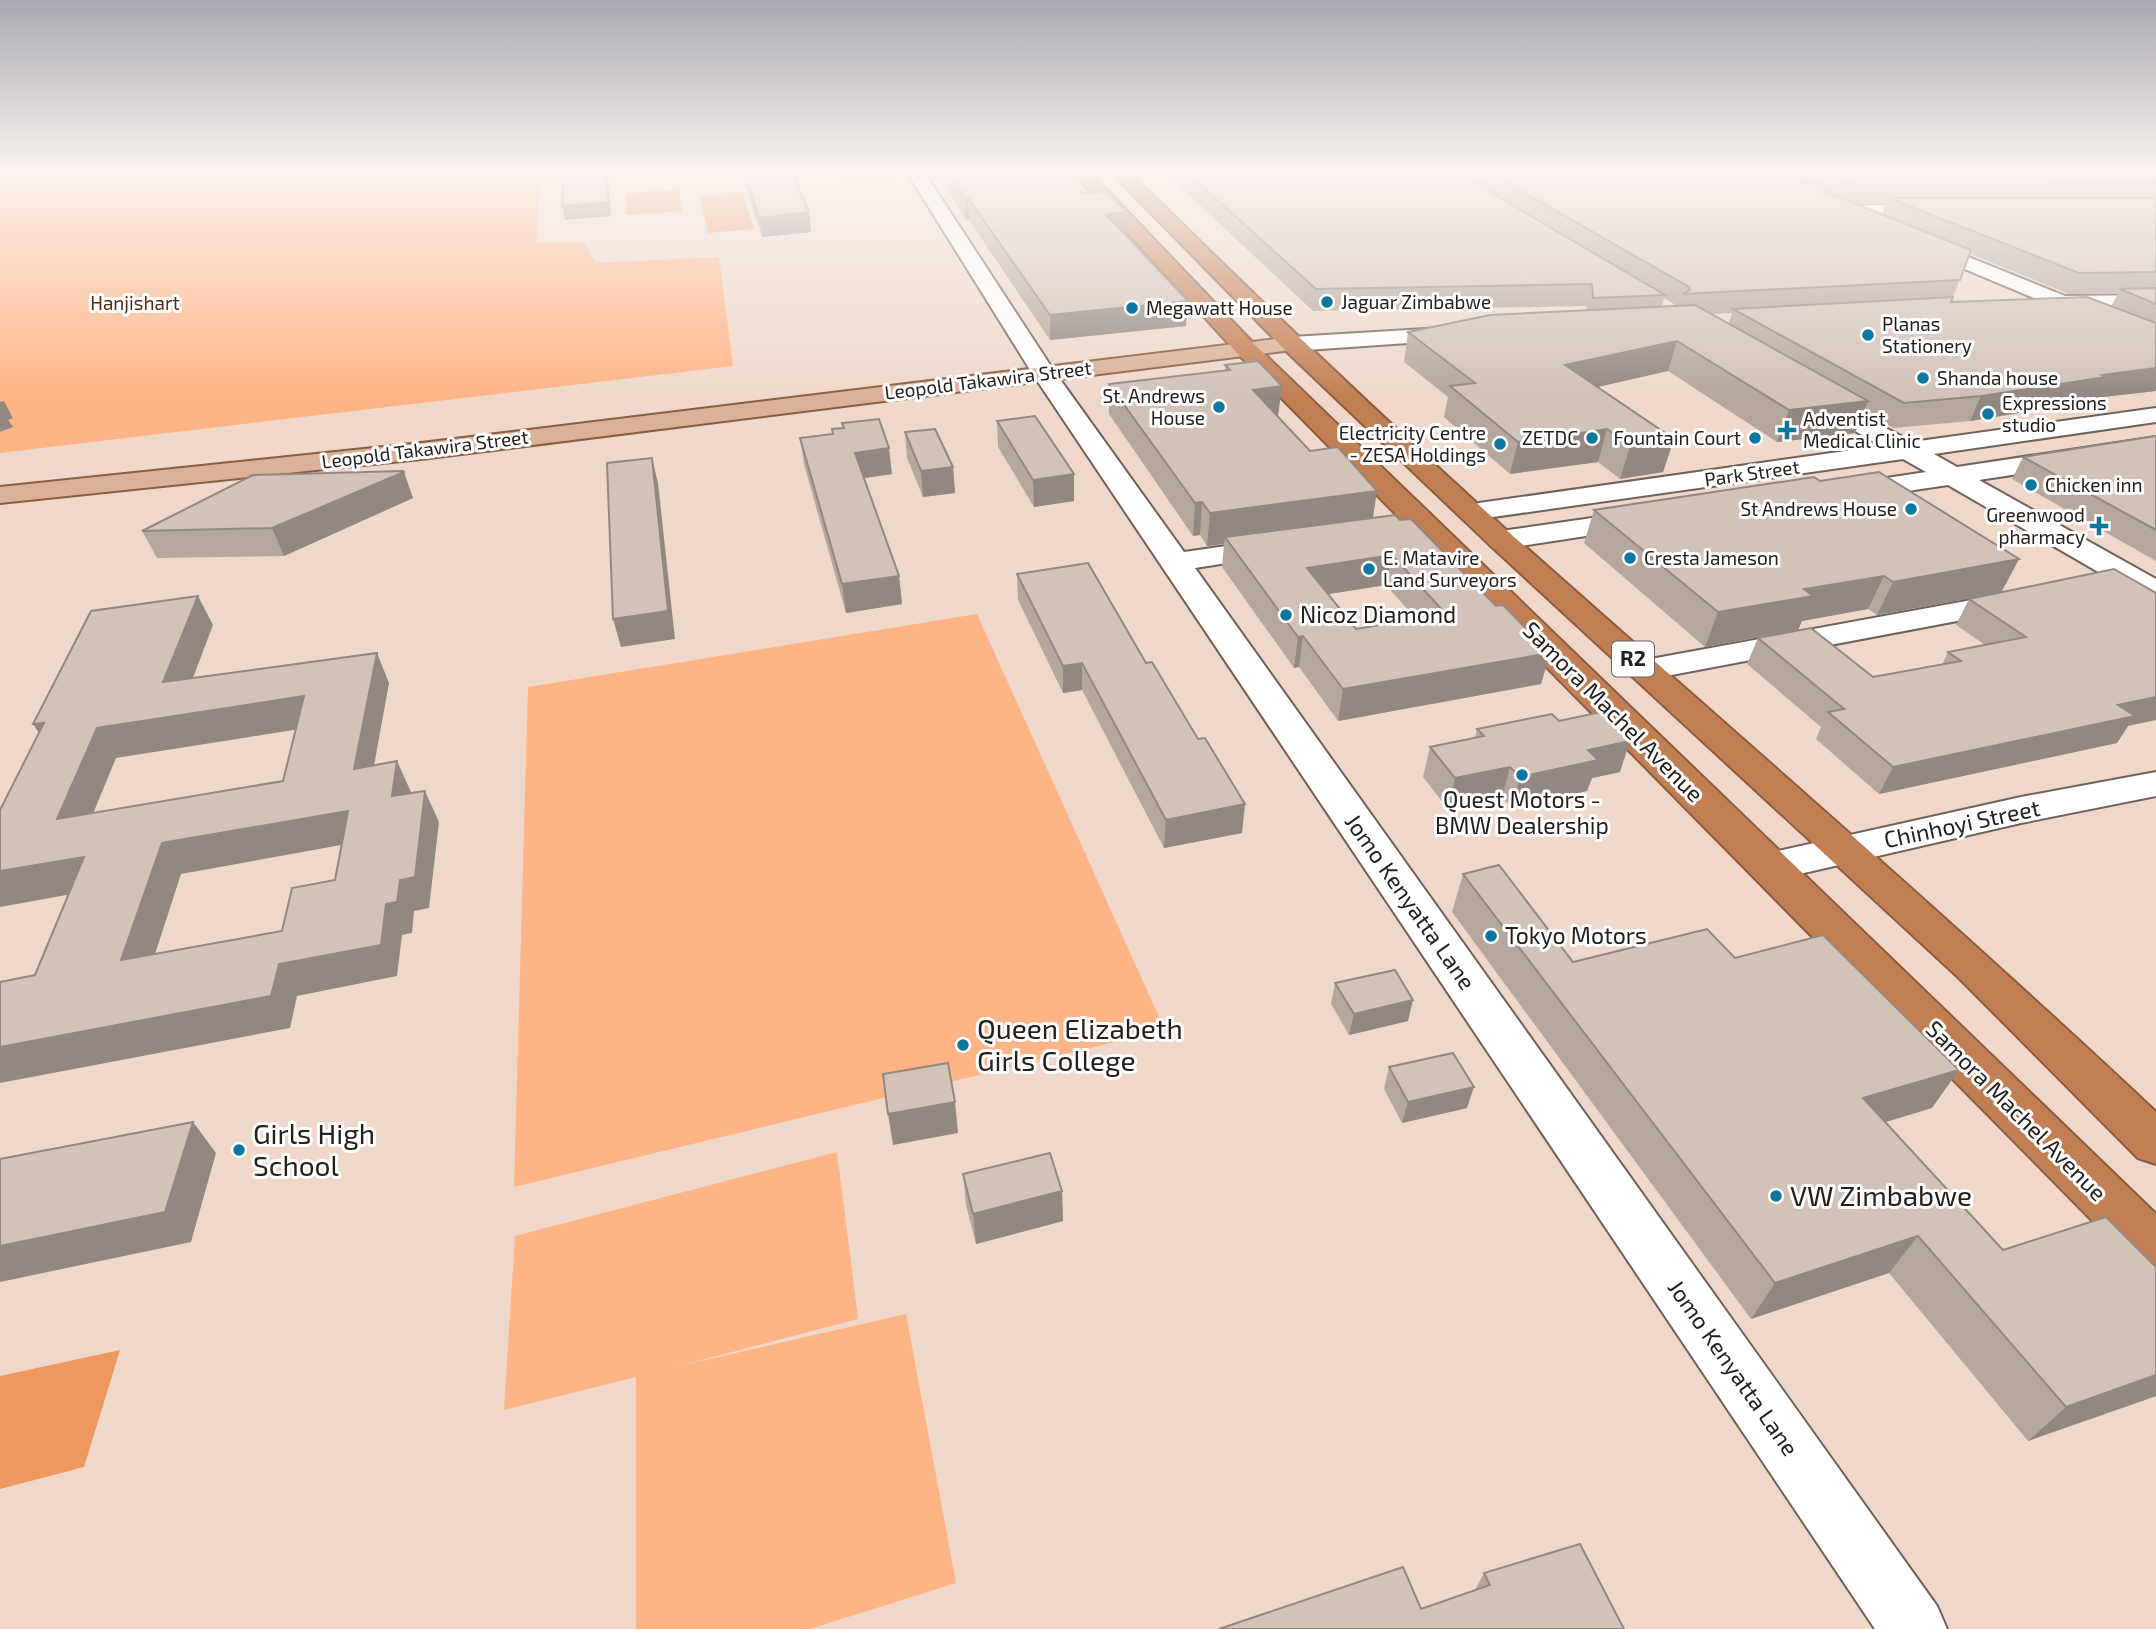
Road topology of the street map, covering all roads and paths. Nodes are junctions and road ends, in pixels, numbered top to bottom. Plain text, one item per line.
1 (962, 245) edge
2 (1148, 245) edge
3 (1192, 245) edge
4 (1923, 245) edge
5 (2156, 301) edge
6 (2060, 303) junction
7 (2006, 305) edge
8 (1479, 326) edge
9 (1282, 335) junction
10 (1237, 340) junction
11 (2156, 342) edge
12 (1003, 355) dead end
13 (1037, 362) junction
14 (921, 366) dead end
15 (1788, 381) edge
16 (2156, 415) edge
17 (513, 416) dead end
18 (364, 433) dead end
19 (2156, 445) edge
20 (1908, 452) junction
21 (0, 475) edge
22 (1954, 477) junction
23 (0, 495) edge
24 (1817, 496) edge
25 (1472, 512) junction
26 (1666, 517) edge
27 (1427, 528) junction
28 (1387, 534) edge
29 (1501, 540) junction
30 (1307, 544) edge
31 (1175, 562) junction
32 (2128, 576) junction
33 (2082, 586) edge
34 (2156, 592) edge
35 (2046, 594) edge
36 (1645, 670) junction
37 (2156, 784) edge
38 (1843, 850) junction
39 (1769, 867) junction
40 (2156, 1143) edge
41 (2156, 1249) edge
42 (1914, 1629) edge

1 - 13 street, Jomo Kenyatta Lane
2 - 10 highway, Samora Machel Avenue / R2
3 - 9 highway, Samora Machel Avenue / R2
4 - 6 street
5 - 6 street
6 - 7 street
6 - 11 street
8 - 9 street, Leopold Takawira Street
9 - 10 main road, Leopold Takawira Street
9 - 25 highway, Samora Machel Avenue / R2
10 - 13 main road, Leopold Takawira Street
10 - 27 highway, Samora Machel Avenue / R2
12 - 13 main road, Leopold Takawira Street
13 - 23 main road, Leopold Takawira Street
13 - 31 street, Jomo Kenyatta Lane
14 - 17 main road, Leopold Takawira Street
15 - 20 street
16 - 20 street, Park Street
18 - 21 main road, Leopold Takawira Street
19 - 22 street, Park Street
20 - 22 street
20 - 25 street, Park Street
22 - 24 street, Park Street
22 - 32 street
25 - 29 highway, Samora Machel Avenue / R2
26 - 29 street
27 - 28 street
27 - 39 highway, Samora Machel Avenue / R2
29 - 36 highway, Samora Machel Avenue / R2
30 - 31 street
31 - 42 street, Jomo Kenyatta Lane
32 - 33 street
32 - 34 street
35 - 36 street
36 - 38 highway, Samora Machel Avenue / R2
37 - 38 street, Chinhoyi Street
38 - 39 street, Chinhoyi Street
38 - 40 highway, Samora Machel Avenue / R2
39 - 41 highway, Samora Machel Avenue / R2

